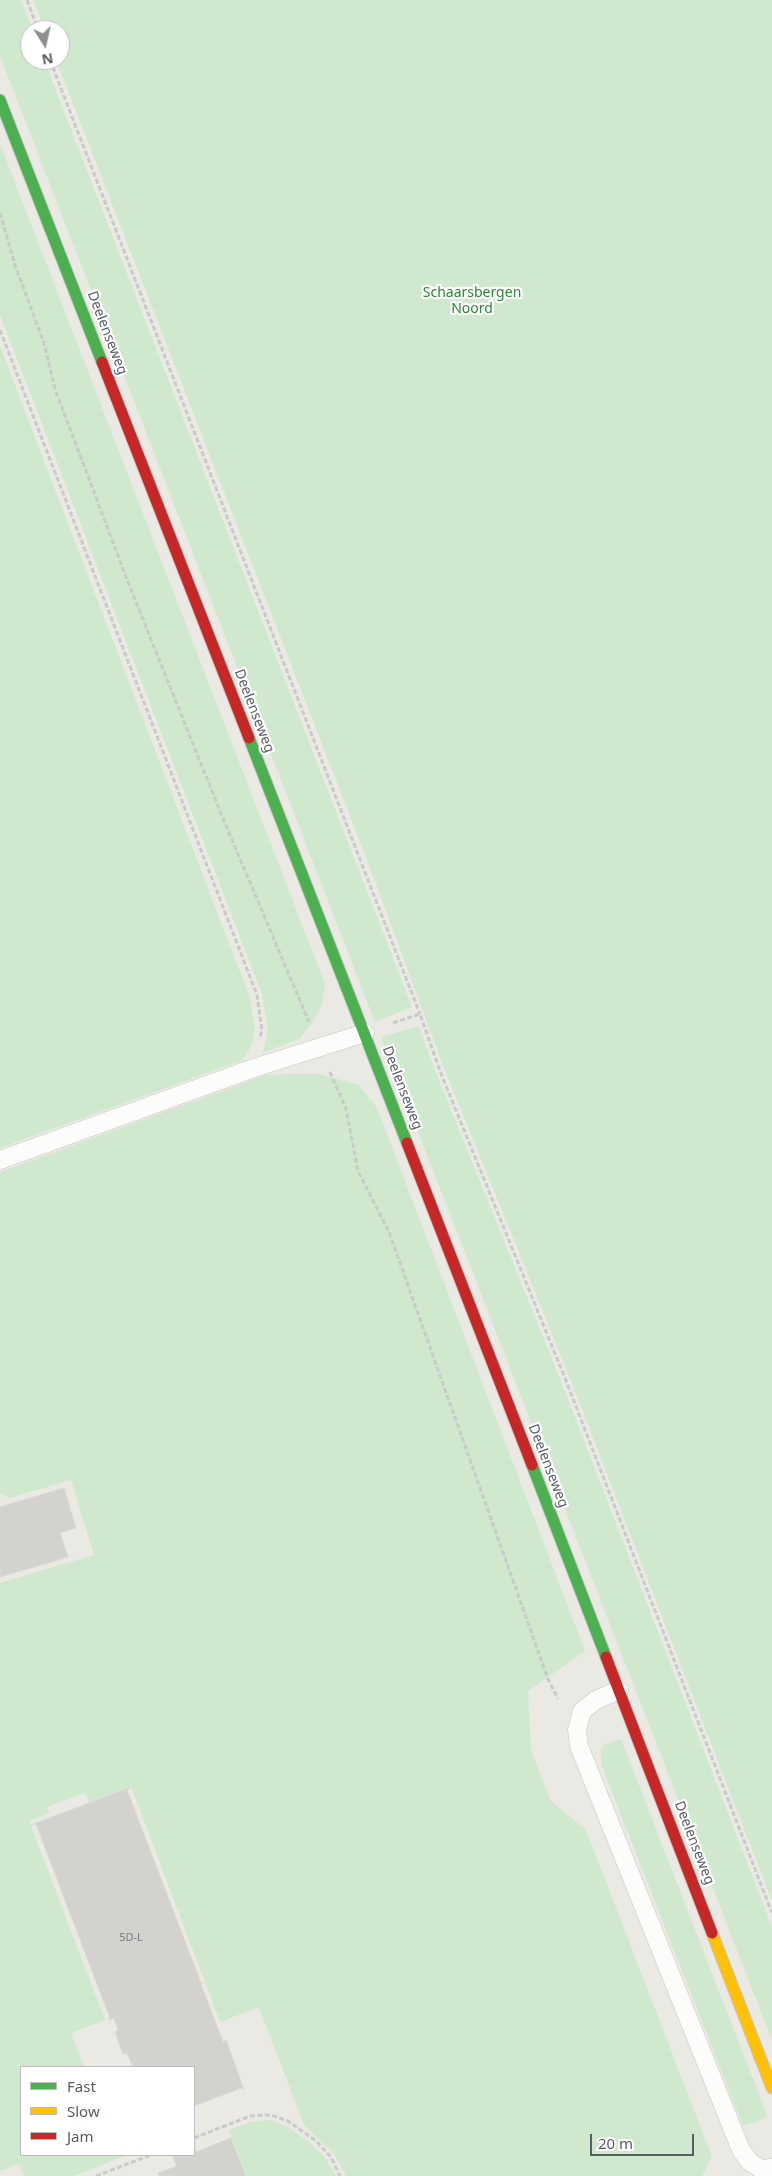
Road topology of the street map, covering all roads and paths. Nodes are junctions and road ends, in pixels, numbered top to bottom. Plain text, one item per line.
1 (26, 0) edge
2 (34, 20) edge
3 (54, 70) edge
4 (0, 100) edge
5 (0, 213) edge
6 (0, 330) edge
7 (420, 1014) junction
8 (364, 1033) junction
9 (320, 1048) junction
10 (254, 1068) junction
11 (0, 1160) edge
12 (619, 1690) junction
13 (560, 1704) dead end
14 (772, 1913) edge
15 (772, 2088) edge
16 (195, 2138) edge
17 (147, 2156) edge
18 (772, 2168) edge
19 (96, 2176) edge
20 (340, 2176) edge

1 - 2 path
3 - 7 path
4 - 8 main road, Deelenseweg
5 - 9 path
6 - 10 path
7 - 8 path
7 - 14 path
8 - 9 lane
8 - 12 main road, Deelenseweg
9 - 10 lane
9 - 13 path
10 - 11 lane
12 - 15 main road, Deelenseweg
12 - 18 lane
16 - 20 path
17 - 19 path

